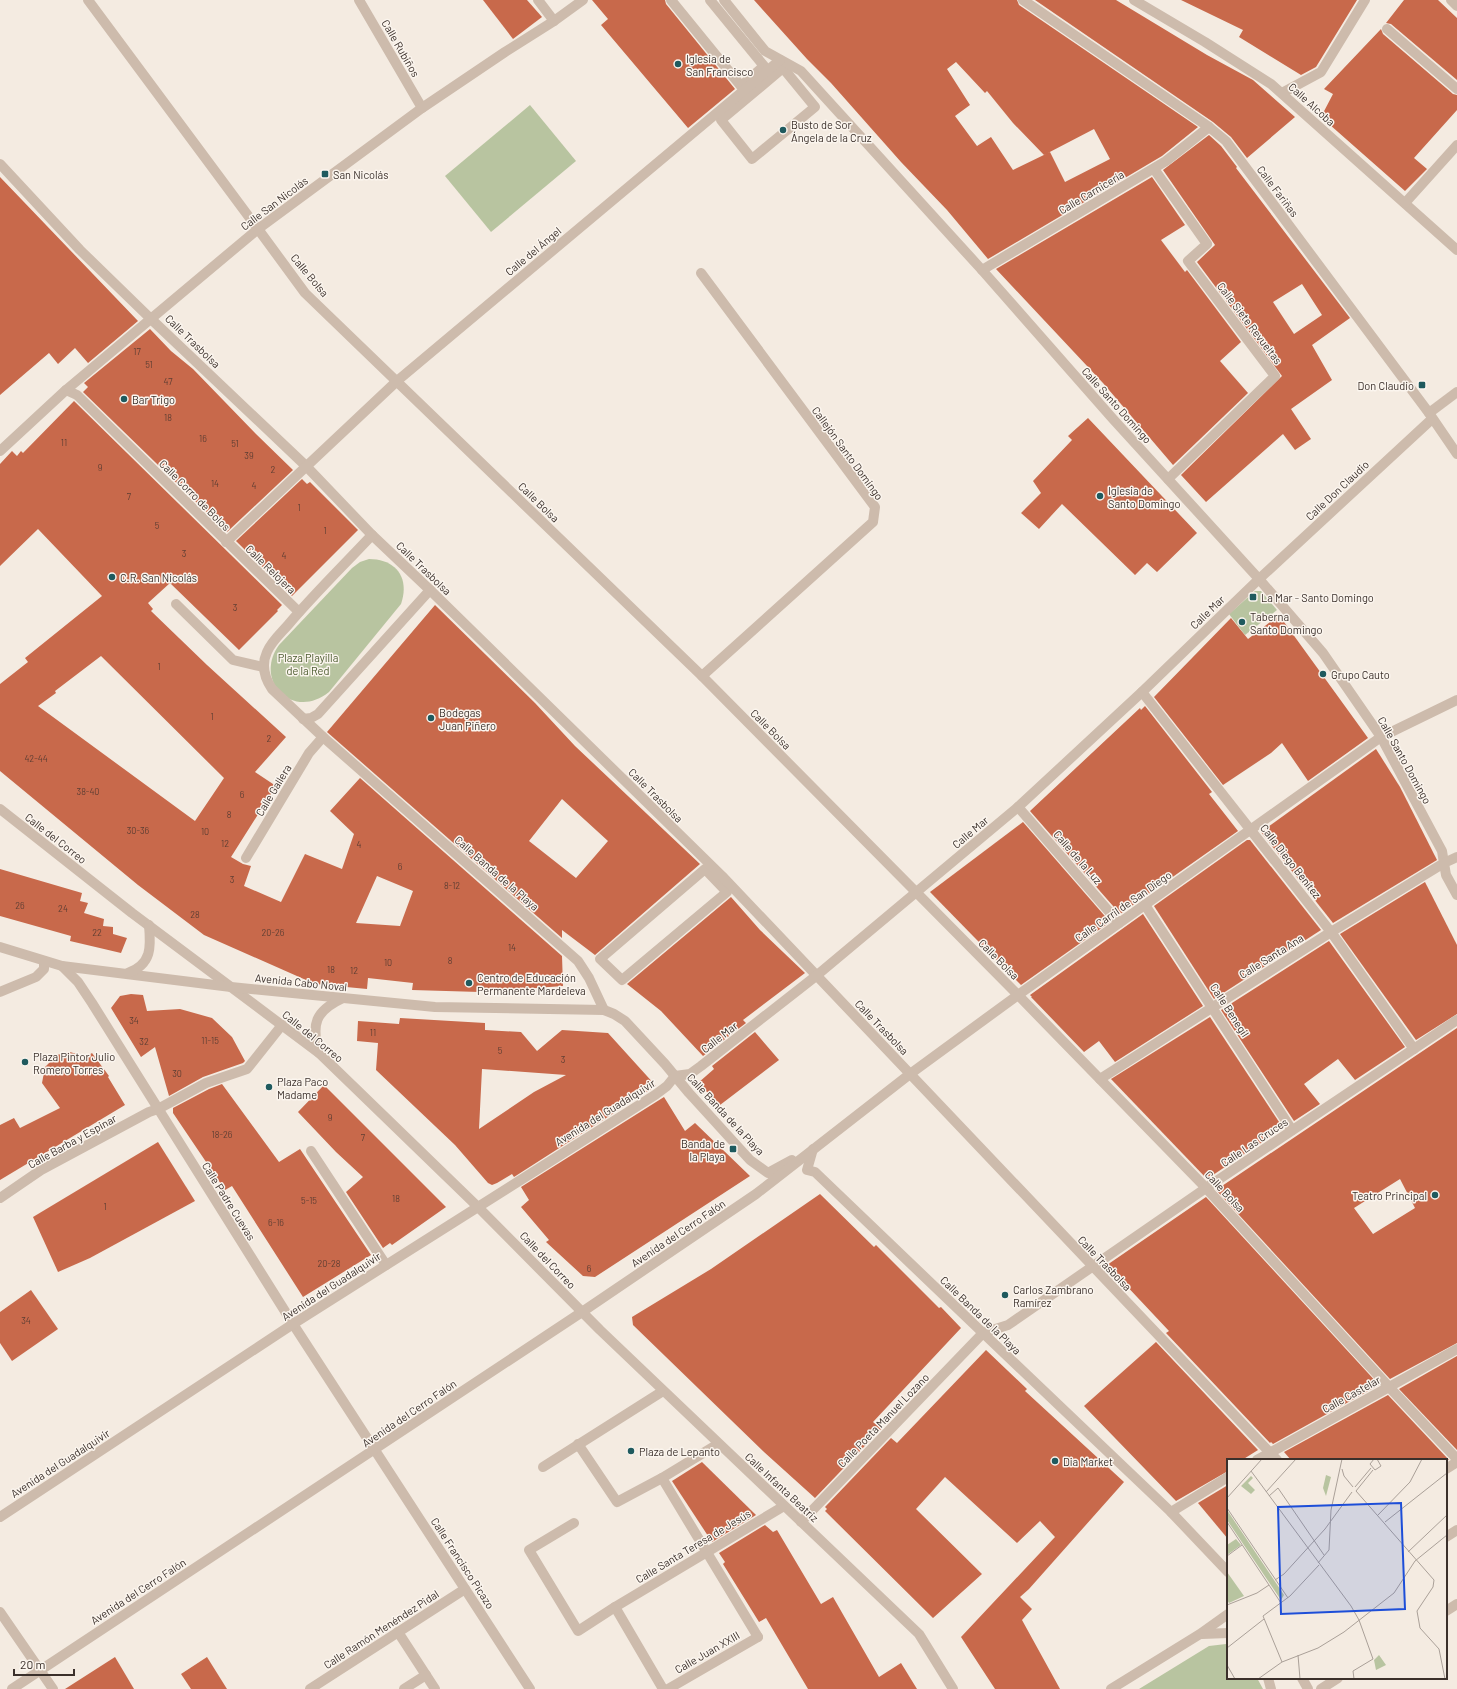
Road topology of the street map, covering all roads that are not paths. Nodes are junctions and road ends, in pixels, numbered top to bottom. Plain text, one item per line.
1 (88, 0) edge
2 (359, 0) edge
3 (538, 0) edge
4 (583, 0) edge
5 (671, 0) edge
6 (710, 0) edge
7 (724, 0) edge
8 (1023, 0) edge
9 (1134, 0) edge
10 (1365, 0) edge
11 (1451, 0) edge
12 (1457, 6) edge
13 (554, 21) junction
14 (1387, 29) dead end
15 (780, 60) junction
16 (1457, 89) edge
17 (1282, 93) junction
18 (422, 108) junction
19 (1208, 127) junction
20 (1457, 145) edge
21 (752, 159) joint
22 (0, 164) edge
23 (1154, 169) junction
24 (1405, 203) junction
25 (258, 229) junction
26 (1457, 250) edge
27 (982, 270) junction
28 (701, 273) dead end
29 (151, 318) junction
30 (397, 382) junction
31 (66, 390) junction
32 (1457, 392) edge
33 (1430, 416) junction
34 (0, 452) edge
35 (1457, 454) edge
36 (306, 466) junction
37 (1168, 479) junction
38 (372, 535) junction
39 (226, 542) junction
40 (1259, 579) junction
41 (430, 590) junction
42 (176, 604) dead end
43 (299, 612) junction
44 (263, 667) junction
45 (702, 676) junction
46 (1142, 692) junction
47 (1457, 700) edge
48 (303, 719) junction
49 (323, 737) junction
50 (1381, 737) junction
51 (1018, 807) junction
52 (0, 809) edge
53 (1251, 830) junction
54 (1457, 857) edge
55 (246, 858) dead end
56 (1444, 863) junction
57 (917, 893) junction
58 (1457, 895) edge
59 (1145, 904) junction
60 (1119, 923) junction
61 (149, 925) junction
62 (1331, 932) junction
63 (0, 947) edge
64 (600, 959) joint
65 (44, 961) junction
66 (62, 966) junction
67 (126, 974) junction
68 (816, 976) junction
69 (231, 987) junction
70 (0, 992) edge
71 (1018, 995) junction
72 (344, 998) junction
73 (1213, 1006) junction
74 (604, 1010) junction
75 (1457, 1020) edge
76 (282, 1025) junction
77 (1414, 1049) junction
78 (319, 1053) junction
79 (910, 1074) junction
80 (675, 1076) junction
81 (1100, 1079) junction
82 (158, 1109) junction
83 (1292, 1130) junction
84 (813, 1149) junction
85 (311, 1151) dead end
86 (1206, 1188) junction
87 (0, 1198) edge
88 (478, 1207) junction
89 (386, 1265) junction
90 (1092, 1266) junction
91 (582, 1312) junction
92 (293, 1324) junction
93 (982, 1333) junction
94 (1457, 1349) edge
95 (1389, 1387) junction
96 (663, 1390) junction
97 (578, 1444) junction
98 (718, 1444) junction
99 (376, 1450) junction
100 (1270, 1453) junction
101 (1259, 1459) edge
102 (1276, 1459) edge
103 (1457, 1461) edge
104 (543, 1467) dead end
105 (1447, 1468) edge
106 (662, 1478) junction
107 (1227, 1478) edge
108 (784, 1506) junction
109 (1171, 1512) junction
110 (0, 1517) edge
111 (801, 1522) junction
112 (574, 1523) dead end
113 (1457, 1530) edge
114 (1447, 1536) edge
115 (707, 1552) junction
116 (1227, 1571) edge
117 (465, 1589) junction
118 (1457, 1604) edge
119 (615, 1607) junction
120 (1447, 1610) edge
121 (0, 1612) edge
122 (1227, 1615) edge
123 (398, 1632) junction
124 (1227, 1633) edge
125 (1200, 1634) junction
126 (40, 1670) junction
127 (426, 1675) junction
128 (1268, 1679) edge
129 (1303, 1679) edge
130 (1336, 1679) edge
131 (12, 1689) edge
132 (53, 1689) edge
133 (310, 1689) edge
134 (404, 1689) edge
135 (435, 1689) edge
136 (530, 1689) edge
137 (662, 1689) edge
138 (668, 1689) edge
139 (953, 1689) edge
140 (1111, 1689) edge
141 (1271, 1689) edge
142 (1308, 1689) edge
143 (1321, 1689) edge

1 - 25 street, Calle Bolsa
2 - 18 street, Calle Rubiños
3 - 13 street
4 - 13 street, Calle San Nicolás
5 - 6 street
7 - 15 street, Calle Santo Domingo
8 - 19 street, Calle Fariñas
9 - 17 street, Calle Alcoba
10 - 17 street
11 - 12 street
13 - 18 street, Calle San Nicolás
14 - 16 street
15 - 27 street, Calle Santo Domingo
15 - 30 street, Calle del Ángel
17 - 24 street, Calle Alcoba
18 - 25 street, Calle San Nicolás
19 - 23 street, Calle Carnicería
19 - 33 street, Calle Fariñas
20 - 24 street
21 - 21 street
22 - 29 street, Calle Trasbolsa
23 - 27 street, Calle Carnicería
23 - 37 street, Calle Siete Revueltas
24 - 26 street, Calle Alcoba
25 - 29 street, Calle San Nicolás
25 - 30 street, Calle Bolsa
27 - 37 street, Calle Santo Domingo
28 - 45 street, Callejón Santo Domingo
29 - 31 street, Calle San Nicolás
29 - 36 street, Calle Trasbolsa
30 - 36 street, Calle del Ángel
30 - 45 street, Calle Bolsa
31 - 34 street, Calle San Nicolás
31 - 39 street, Calle Corro de Bolos
32 - 33 street, Calle Don Claudio
33 - 35 street, Calle Fariñas
33 - 40 street, Calle Don Claudio
36 - 38 street, Calle Trasbolsa
36 - 39 street, Calle Corro de Bolos
37 - 40 street, Calle Santo Domingo
38 - 41 street, Calle Trasbolsa
38 - 43 street
39 - 43 street, Calle Relojera
40 - 46 street, Calle Mar
40 - 50 street, Calle Santo Domingo
41 - 48 street
41 - 68 street, Calle Trasbolsa
42 - 44 street
43 - 44 street
44 - 48 street
45 - 57 street, Calle Bolsa
46 - 51 street, Calle Mar
46 - 53 street, Calle Diego Benítez
47 - 50 street, Calle Carril de San Diego
48 - 49 street, Calle Banda de la Playa
49 - 55 street, Calle Gallera
49 - 74 street, Calle Banda de la Playa
50 - 53 street, Calle Carril de San Diego
50 - 56 street, Calle Santo Domingo
51 - 57 street, Calle Mar
51 - 60 street, Calle de la Luz
52 - 61 street, Calle del Correo
53 - 59 street, Calle Carril de San Diego
53 - 62 street, Calle Diego Benítez
54 - 56 street, Calle Santa Ana
56 - 58 street, Calle Santo Domingo
56 - 62 street, Calle Santa Ana
57 - 68 street, Calle Mar
57 - 71 street, Calle Bolsa
59 - 60 street, Calle Carril de San Diego
59 - 73 street, Calle Benegil
60 - 71 street, Calle Carril de San Diego
61 - 67 street
61 - 69 street, Calle del Correo
62 - 73 street, Calle Santa Ana
62 - 77 street, Calle Diego Benítez
63 - 65 street, Avenida Cabo Noval
64 - 64 street
65 - 66 street, Avenida Cabo Noval
65 - 70 street
66 - 67 street, Avenida Cabo Noval
66 - 82 street, Calle Padre Cuevas
67 - 69 street, Avenida Cabo Noval
68 - 79 street, Calle Trasbolsa
68 - 80 street, Calle Mar
69 - 72 street, Avenida Cabo Noval
69 - 76 street, Calle del Correo
71 - 79 street, Calle Carril de San Diego
71 - 81 street, Calle Bolsa
72 - 74 street, Avenida Cabo Noval
72 - 78 street
73 - 81 street, Calle Santa Ana
73 - 83 street, Calle Benegil
74 - 80 street, Calle Banda de la Playa
75 - 77 street, Calle Las Cruces
76 - 78 street, Calle del Correo
76 - 82 street, Calle Barba y Espinar
77 - 83 street, Calle Las Cruces
78 - 88 street, Calle del Correo
79 - 84 street, Calle Carril de San Diego
79 - 90 street, Calle Trasbolsa
80 - 84 street, Calle Banda de la Playa
80 - 88 street, Avenida del Guadalquivir
81 - 86 street, Calle Bolsa
82 - 87 street, Calle Barba y Espinar
82 - 92 street, Calle Padre Cuevas
83 - 86 street, Calle Las Cruces
84 - 91 street, Avenida del Cerro Falón
84 - 93 street, Calle Banda de la Playa
85 - 89 street
86 - 90 street, Calle Las Cruces
86 - 95 street, Calle Bolsa
88 - 89 street, Avenida del Guadalquivir
88 - 91 street, Calle del Correo
89 - 92 street, Avenida del Guadalquivir
90 - 93 street, Calle Las Cruces
90 - 100 street, Calle Trasbolsa
91 - 96 street, Calle Infanta Beatriz
91 - 99 street, Avenida del Cerro Falón
92 - 99 street, Calle Padre Cuevas
92 - 110 street, Avenida del Guadalquivir
93 - 109 street, Calle Banda de la Playa
93 - 111 street, Calle Poeta Manuel Lozano
94 - 95 street, Calle Castelar
95 - 100 street, Calle Castelar
95 - 103 street, Calle Bolsa
96 - 97 street
96 - 98 street, Calle Infanta Beatriz
97 - 104 street
97 - 106 street
98 - 106 street
98 - 108 street, Calle Infanta Beatriz
99 - 117 street, Calle Francisco Picazo
99 - 126 street, Avenida del Cerro Falón
100 - 101 street, Calle Castelar
100 - 102 street, Calle Trasbolsa
103 - 105 street
106 - 115 street
107 - 109 street
108 - 111 street, Calle Infanta Beatriz
108 - 115 street, Calle Santa Teresa de Jesús
109 - 116 street, Calle Banda de la Playa
111 - 139 street, Calle Infanta Beatriz
112 - 119 street, Calle Santa Teresa de Jesús
113 - 114 street
115 - 119 street, Calle Santa Teresa de Jesús
115 - 138 street, Calle Juan XXIII
117 - 123 street, Calle Ramón Menéndez Pidal
117 - 136 street, Calle Francisco Picazo
118 - 120 street
119 - 137 street
121 - 126 street
122 - 125 street
123 - 127 street
123 - 133 street, Calle Ramón Menéndez Pidal
124 - 125 street
125 - 140 street
126 - 131 street, Avenida del Cerro Falón
126 - 132 street
127 - 134 street
127 - 135 street
128 - 141 street
129 - 142 street
130 - 143 street

